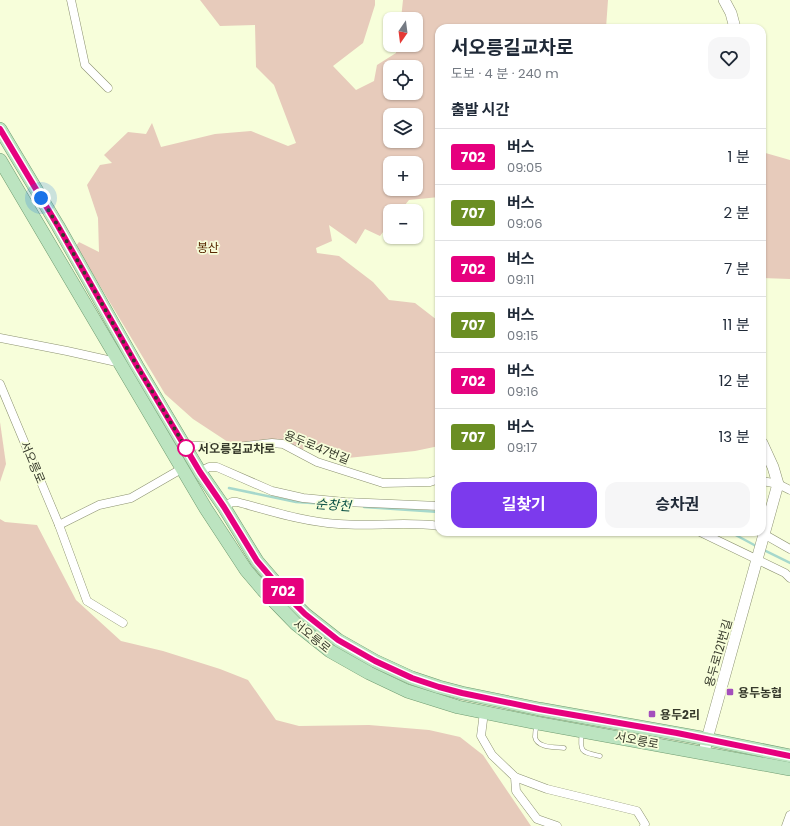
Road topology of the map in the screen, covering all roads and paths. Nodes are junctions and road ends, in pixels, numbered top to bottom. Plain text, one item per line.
1 (71, 0) edge
2 (724, 0) edge
3 (734, 24) edge
4 (108, 88) dead end
5 (0, 129) edge
6 (0, 160) edge
7 (0, 338) edge
8 (119, 362) junction
9 (137, 366) junction
10 (0, 384) edge
11 (185, 445) junction
12 (766, 452) edge
13 (183, 468) junction
14 (200, 472) junction
15 (435, 480) edge
16 (766, 482) edge
17 (778, 484) junction
18 (790, 490) edge
19 (435, 506) edge
20 (224, 507) junction
21 (766, 522) edge
22 (59, 525) junction
23 (435, 525) edge
24 (709, 536) edge
25 (762, 536) edge
26 (764, 536) edge
27 (790, 549) edge
28 (758, 557) junction
29 (790, 578) edge
30 (124, 623) dead end
31 (484, 712) junction
32 (537, 723) junction
33 (582, 730) junction
34 (707, 739) junction
35 (564, 748) dead end
36 (704, 753) junction
37 (600, 756) dead end
38 (790, 756) edge
39 (790, 769) edge
40 (515, 777) junction
41 (790, 816) edge
42 (557, 826) edge
43 (644, 826) edge
44 (786, 826) edge

1 - 4 street
2 - 3 main road
5 - 9 main road, 서오릉로
6 - 8 main road, 서오릉로
7 - 8 street
8 - 9 street
8 - 13 main road, 서오릉로
9 - 11 main road, 서오릉로
10 - 22 street, 서오릉로
11 - 14 main road, 서오릉로
11 - 15 street, 용두로47번길
12 - 17 main road
13 - 22 street
13 - 31 main road, 서오릉로
14 - 19 street
14 - 20 main road, 서오릉로
16 - 17 street
17 - 18 street
17 - 21 main road
20 - 23 street
20 - 34 main road, 서오릉로
22 - 30 street, 서오릉로
24 - 28 street
25 - 28 main road, 용두로121번길
26 - 27 street
28 - 29 street
28 - 34 main road, 용두로121번길
31 - 32 main road, 서오릉로
31 - 40 street
32 - 33 main road, 서오릉로
32 - 35 lane
33 - 36 main road, 서오릉로
33 - 37 lane
34 - 36 main road, 용두로121번길
34 - 38 main road, 서오릉로
36 - 39 main road, 서오릉로
40 - 42 street
40 - 43 street
41 - 44 street

